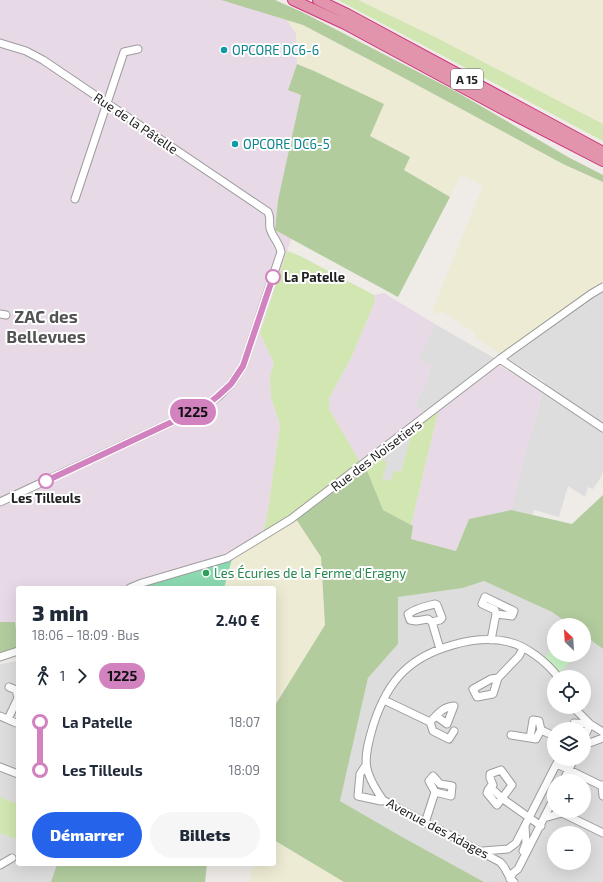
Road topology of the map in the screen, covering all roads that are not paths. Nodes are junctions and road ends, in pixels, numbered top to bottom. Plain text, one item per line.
1 (293, 0) edge
2 (318, 0) edge
3 (0, 43) edge
4 (138, 49) dead end
5 (106, 103) junction
6 (603, 152) edge
7 (603, 160) edge
8 (75, 199) dead end
9 (603, 287) edge
10 (500, 359) junction
11 (603, 428) edge
12 (0, 502) edge
13 (135, 586) edge
14 (496, 614) dead end
15 (432, 622) dead end
16 (491, 640) junction
17 (523, 648) junction
18 (440, 649) junction
19 (16, 651) edge
20 (0, 657) edge
21 (551, 670) edge
22 (498, 678) dead end
23 (9, 687) dead end
24 (16, 690) edge
25 (384, 700) junction
26 (16, 702) edge
27 (580, 714) edge
28 (0, 716) edge
29 (436, 716) dead end
30 (8, 719) junction
31 (430, 722) junction
32 (588, 722) edge
33 (16, 723) dead end
34 (591, 725) edge
35 (541, 730) junction
36 (454, 731) dead end
37 (603, 732) edge
38 (547, 733) edge
39 (511, 735) dead end
40 (530, 738) junction
41 (603, 738) edge
42 (591, 742) edge
43 (366, 765) junction
44 (556, 766) edge
45 (563, 766) edge
46 (570, 766) edge
47 (0, 767) edge
48 (568, 770) junction
49 (16, 773) edge
50 (566, 774) edge
51 (602, 786) edge
52 (434, 792) dead end
53 (603, 796) edge
54 (503, 799) junction
55 (383, 800) junction
56 (547, 812) edge
57 (547, 817) edge
58 (529, 818) junction
59 (544, 818) junction
60 (573, 818) edge
61 (425, 823) junction
62 (525, 826) junction
63 (541, 826) junction
64 (603, 833) edge
65 (482, 851) junction
66 (12, 858) dead end
67 (0, 865) edge
68 (515, 871) junction
69 (512, 880) edge

1 - 7 highway, A 15
2 - 6 highway, A 15
3 - 5 street, Rue de la Pâtelle
4 - 5 street
5 - 8 street
5 - 12 street, Rue de la Pâtelle
9 - 10 street, Rue des Noisetiers
10 - 11 street
10 - 13 street, Rue des Noisetiers
14 - 16 street
15 - 18 street
16 - 17 street, Avenue des Adages
16 - 18 street, Avenue des Adages
17 - 21 street, Avenue des Adages
17 - 22 street
18 - 25 street, Avenue des Adages
19 - 20 street
23 - 24 street
25 - 31 street
25 - 43 street, Avenue des Adages
26 - 30 street
27 - 32 street
28 - 30 street
29 - 31 street
30 - 33 street
31 - 36 street
34 - 37 street
35 - 38 street
35 - 40 street
35 - 40 street
39 - 40 street
41 - 42 street
43 - 55 street, Avenue des Adages
43 - 55 street
44 - 58 street
45 - 48 street
46 - 48 street
47 - 49 street
48 - 50 street
48 - 51 street
51 - 53 street
52 - 61 street
54 - 54 street
54 - 58 street
55 - 61 street, Avenue des Adages
56 - 59 street
57 - 59 street
58 - 62 street
58 - 63 street
59 - 63 street
60 - 64 street
61 - 65 street, Avenue des Adages
62 - 65 street
62 - 68 street
63 - 68 street
65 - 69 street, Avenue des Adages
66 - 67 street
68 - 69 street

